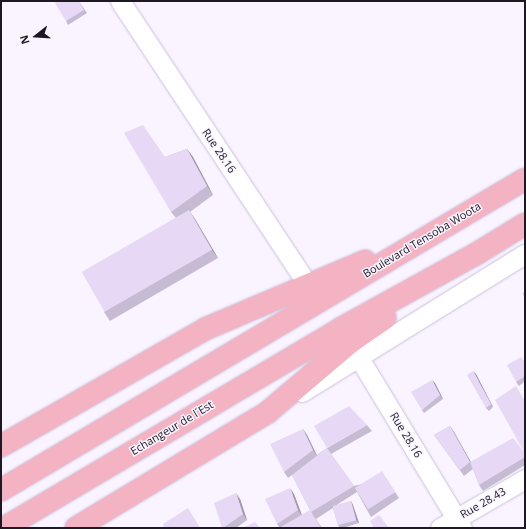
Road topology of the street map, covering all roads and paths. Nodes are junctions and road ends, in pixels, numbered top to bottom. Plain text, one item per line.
1 (120, 1) edge
2 (525, 179) edge
3 (525, 224) edge
4 (525, 254) edge
5 (314, 293) junction
6 (349, 343) junction
7 (1, 446) edge
8 (525, 479) edge
9 (1, 490) edge
10 (453, 525) edge
11 (4, 528) edge
12 (76, 528) edge

1 - 5 street, Rue 28.16
2 - 5 main road, Boulevard Tensoba Woota
3 - 6 main road
4 - 6 street
5 - 7 main road
5 - 9 main road
6 - 10 street, Rue 28.16
6 - 11 main road, Echangeur de l´Est
6 - 12 main road
8 - 10 street, Rue 28.43

